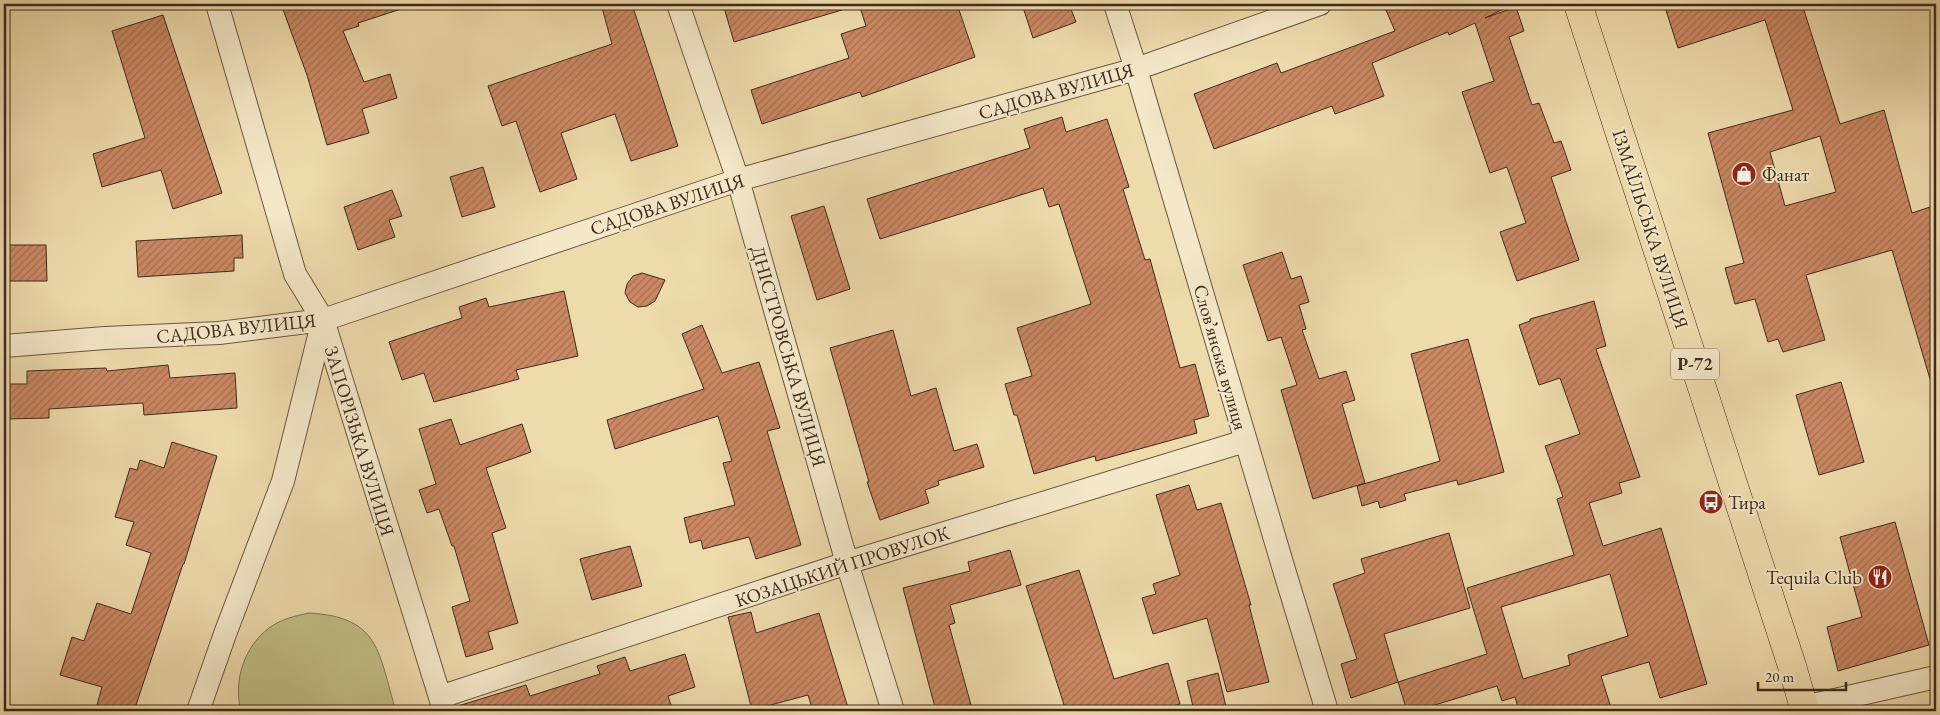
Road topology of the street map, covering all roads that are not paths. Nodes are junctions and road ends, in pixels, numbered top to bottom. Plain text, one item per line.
1 (217, 4) edge
2 (678, 4) edge
3 (1115, 4) edge
4 (1320, 4) edge
5 (1578, 4) edge
6 (1136, 69) junction
7 (738, 180) junction
8 (323, 320) junction
9 (4, 346) edge
10 (1245, 441) junction
11 (847, 562) junction
12 (1936, 677) edge
13 (442, 704) edge
14 (1805, 709) edge
15 (198, 711) edge
16 (893, 711) edge
17 (1327, 711) edge

1 - 8 street, ЗАПОРІЗЬКА ВУЛИЦЯ
2 - 7 street, ДНІСТРОВСЬКА ВУЛИЦЯ
3 - 6 street, Словʼянська вулиця
4 - 6 street, САДОВА ВУЛИЦЯ
5 - 14 main road, ІЗМАЇЛЬСЬКА ВУЛИЦЯ / Р-72
6 - 7 street, САДОВА ВУЛИЦЯ
6 - 10 street, Словʼянська вулиця
7 - 8 street, САДОВА ВУЛИЦЯ
7 - 11 street, ДНІСТРОВСЬКА ВУЛИЦЯ
8 - 9 street, САДОВА ВУЛИЦЯ
8 - 13 street, ЗАПОРІЗЬКА ВУЛИЦЯ
8 - 15 street
10 - 11 street, КОЗАЦЬКИЙ ПРОВУЛОК
10 - 17 street, Словʼянська вулиця
11 - 13 street, КОЗАЦЬКИЙ ПРОВУЛОК
11 - 16 street, ДНІСТРОВСЬКА ВУЛИЦЯ
12 - 14 street

